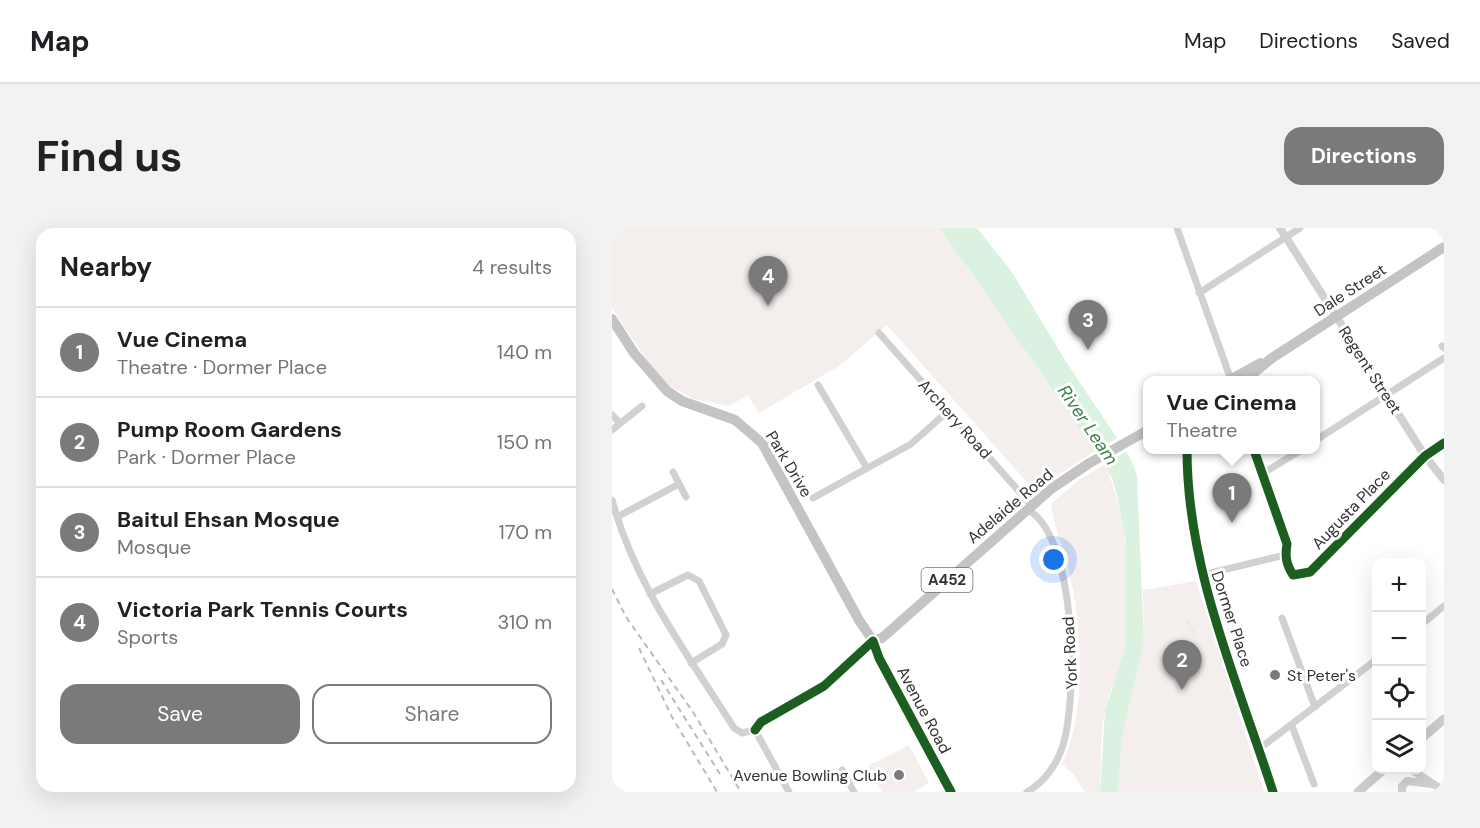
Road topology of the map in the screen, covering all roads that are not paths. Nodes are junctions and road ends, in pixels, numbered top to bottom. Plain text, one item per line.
1 (1280, 228) edge
2 (1300, 228) edge
3 (1180, 229) edge
4 (1286, 237) junction
5 (1444, 247) edge
6 (1199, 293) junction
7 (1336, 317) junction
8 (612, 319) edge
9 (879, 333) dead end
10 (1272, 358) junction
11 (1444, 358) edge
12 (1229, 376) edge
13 (1238, 376) edge
14 (1251, 376) edge
15 (818, 385) dead end
16 (1386, 395) junction
17 (642, 406) dead end
18 (948, 411) junction
19 (612, 415) edge
20 (620, 423) junction
21 (612, 430) edge
22 (1143, 433) edge
23 (1320, 437) edge
24 (1444, 443) edge
25 (1187, 454) edge
26 (1255, 454) edge
27 (1294, 454) edge
28 (1425, 456) junction
29 (867, 468) junction
30 (673, 472) dead end
31 (1262, 474) junction
32 (1444, 480) edge
33 (679, 484) junction
34 (686, 497) dead end
35 (813, 498) dead end
36 (612, 500) edge
37 (1030, 508) junction
38 (617, 518) junction
39 (1285, 555) junction
40 (1202, 575) junction
41 (650, 594) junction
42 (1444, 606) edge
43 (1282, 618) dead end
44 (1426, 621) edge
45 (873, 641) junction
46 (692, 663) junction
47 (1372, 664) edge
48 (1315, 707) junction
49 (1444, 720) edge
50 (1292, 726) junction
51 (755, 730) junction
52 (1426, 735) edge
53 (1259, 749) junction
54 (842, 770) dead end
55 (1378, 774) edge
56 (1418, 774) edge
57 (1314, 784) dead end
58 (1366, 784) junction
59 (1432, 784) junction
60 (1402, 788) edge
61 (1444, 790) edge
62 (789, 792) edge
63 (854, 792) edge
64 (951, 792) edge
65 (1027, 792) edge
66 (1273, 792) edge
67 (1358, 792) edge
68 (1374, 792) edge

1 - 4 street, Regent Street
2 - 4 street
3 - 6 street
4 - 6 street
4 - 7 street, Regent Street
5 - 7 highway, Dale Street
6 - 12 street
7 - 10 highway, Dale Street
7 - 16 street, Regent Street
8 - 45 highway, Park Drive
9 - 18 street, Archery Road
10 - 13 highway, Dale Street
10 - 14 highway, Dale Street
11 - 16 street
15 - 29 street
16 - 23 street
16 - 28 street, Regent Street
17 - 20 street
18 - 29 street
18 - 37 street, Archery Road
19 - 20 street
20 - 21 street
22 - 37 highway, Adelaide Road / A452
24 - 28 street, Augusta Place
25 - 40 street, Dormer Place
26 - 31 street
27 - 31 street
28 - 32 street, Regent Street
28 - 39 street, Augusta Place
29 - 35 street
30 - 33 street
31 - 39 street
33 - 34 street
33 - 38 street
36 - 38 street
37 - 45 highway, Adelaide Road / A452
37 - 65 street, York Road
38 - 41 street
39 - 40 street
40 - 53 street, Dormer Place
41 - 46 street
41 - 46 street
42 - 44 street
43 - 48 street
45 - 51 street
45 - 64 street, Avenue Road
46 - 51 street
47 - 48 street
48 - 50 street
49 - 52 main road
50 - 53 street
50 - 57 street
51 - 62 street
53 - 66 street, Dormer Place
54 - 63 street
55 - 58 main road
56 - 59 street
58 - 67 main road
58 - 68 street
59 - 60 street
59 - 61 street

